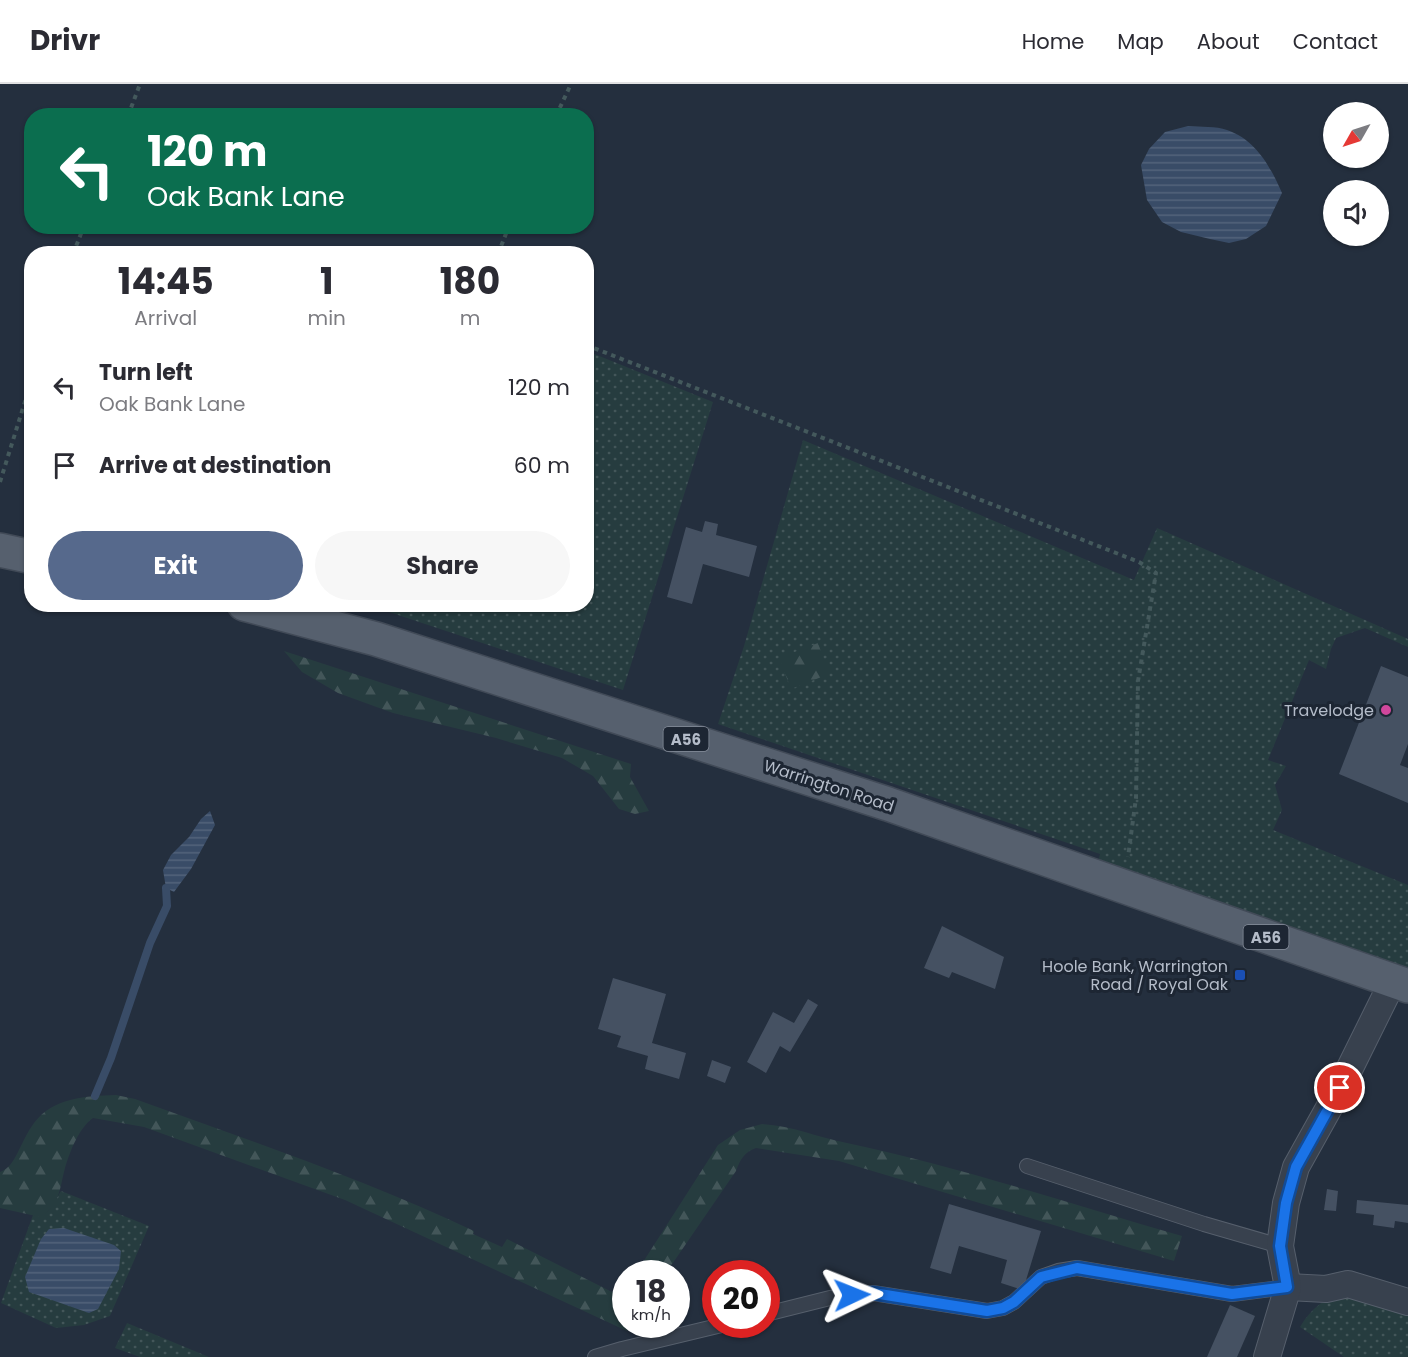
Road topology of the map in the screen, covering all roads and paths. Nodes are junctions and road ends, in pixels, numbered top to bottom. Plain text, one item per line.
1 (140, 84) edge
2 (571, 84) edge
3 (131, 108) edge
4 (560, 108) edge
5 (594, 348) edge
6 (24, 405) edge
7 (0, 482) edge
8 (0, 550) edge
9 (24, 554) edge
10 (273, 612) edge
11 (1124, 888) junction
12 (1401, 983) edge
13 (1028, 1166) dead end
14 (1280, 1246) junction
15 (1287, 1287) junction
16 (1408, 1302) edge
17 (780, 1310) edge
18 (702, 1330) edge
19 (595, 1357) edge
20 (1267, 1357) edge

1 - 3 path
2 - 4 path
5 - 11 path
6 - 7 path
8 - 9 main road
10 - 11 main road, Warrington Road / A56
11 - 12 main road, Warrington Road / A56
12 - 14 street
13 - 14 lane
14 - 15 street
15 - 16 street
15 - 17 lane
15 - 20 street
18 - 19 lane

